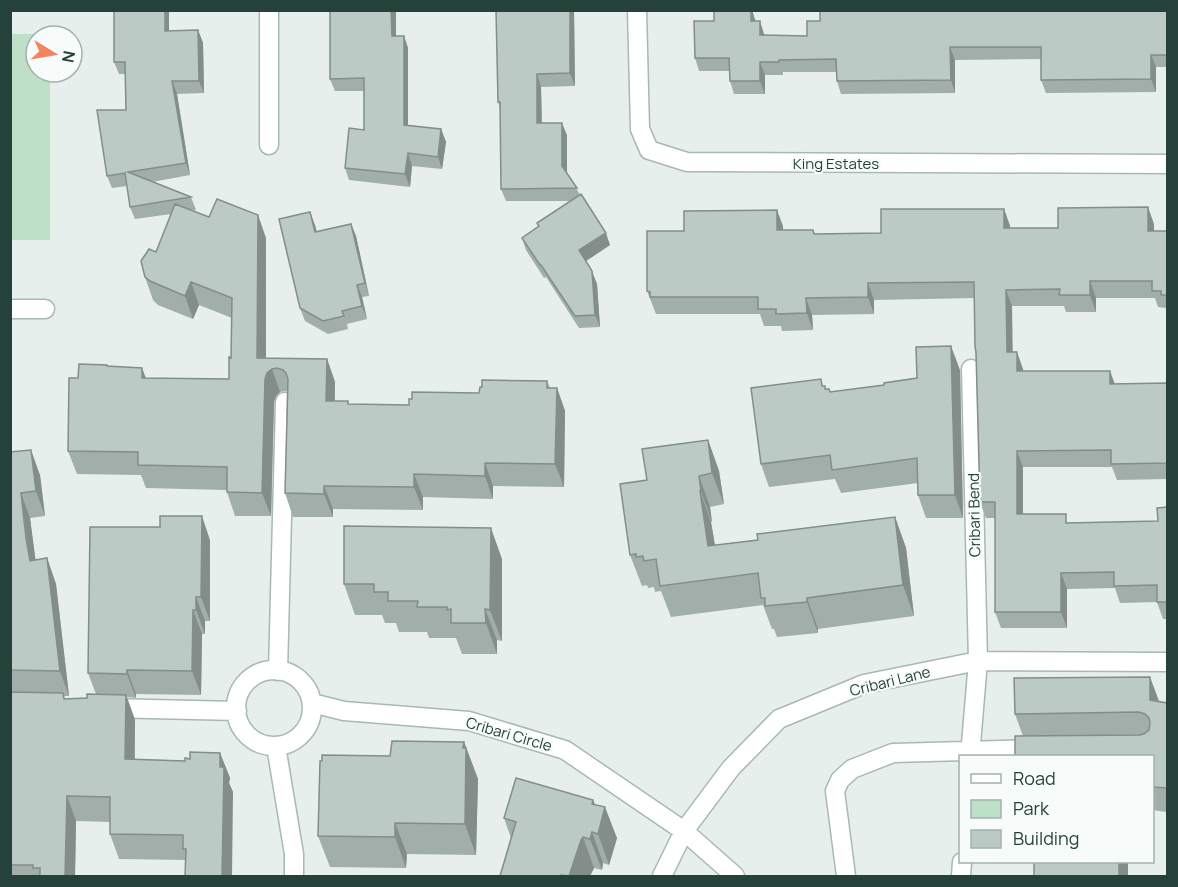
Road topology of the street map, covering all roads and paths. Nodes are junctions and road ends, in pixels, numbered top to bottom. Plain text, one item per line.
1 (269, 10) edge
2 (637, 10) edge
3 (269, 145) dead end
4 (1167, 164) edge
5 (10, 309) edge
6 (45, 309) dead end
7 (971, 369) dead end
8 (285, 402) edge
9 (978, 661) junction
10 (1167, 662) edge
11 (278, 671) junction
12 (312, 703) junction
13 (93, 708) edge
14 (237, 711) junction
15 (276, 746) junction
16 (1053, 749) edge
17 (971, 753) edge
18 (684, 831) junction
19 (294, 876) edge
20 (662, 876) edge
21 (735, 876) edge
22 (846, 876) edge

1 - 3 street
2 - 4 street, King Estates
5 - 6 street
7 - 9 street, Cribari Bend
8 - 11 street
9 - 10 street, Cribari Lane
9 - 17 street, Cribari Bend
9 - 18 street, Cribari Lane
11 - 12 street
11 - 14 street
12 - 15 street
12 - 18 street, Cribari Circle
13 - 14 street
14 - 15 street
15 - 19 street
16 - 17 street
17 - 22 street
18 - 20 street, Cribari Lane
18 - 21 street, Cribari Circle

